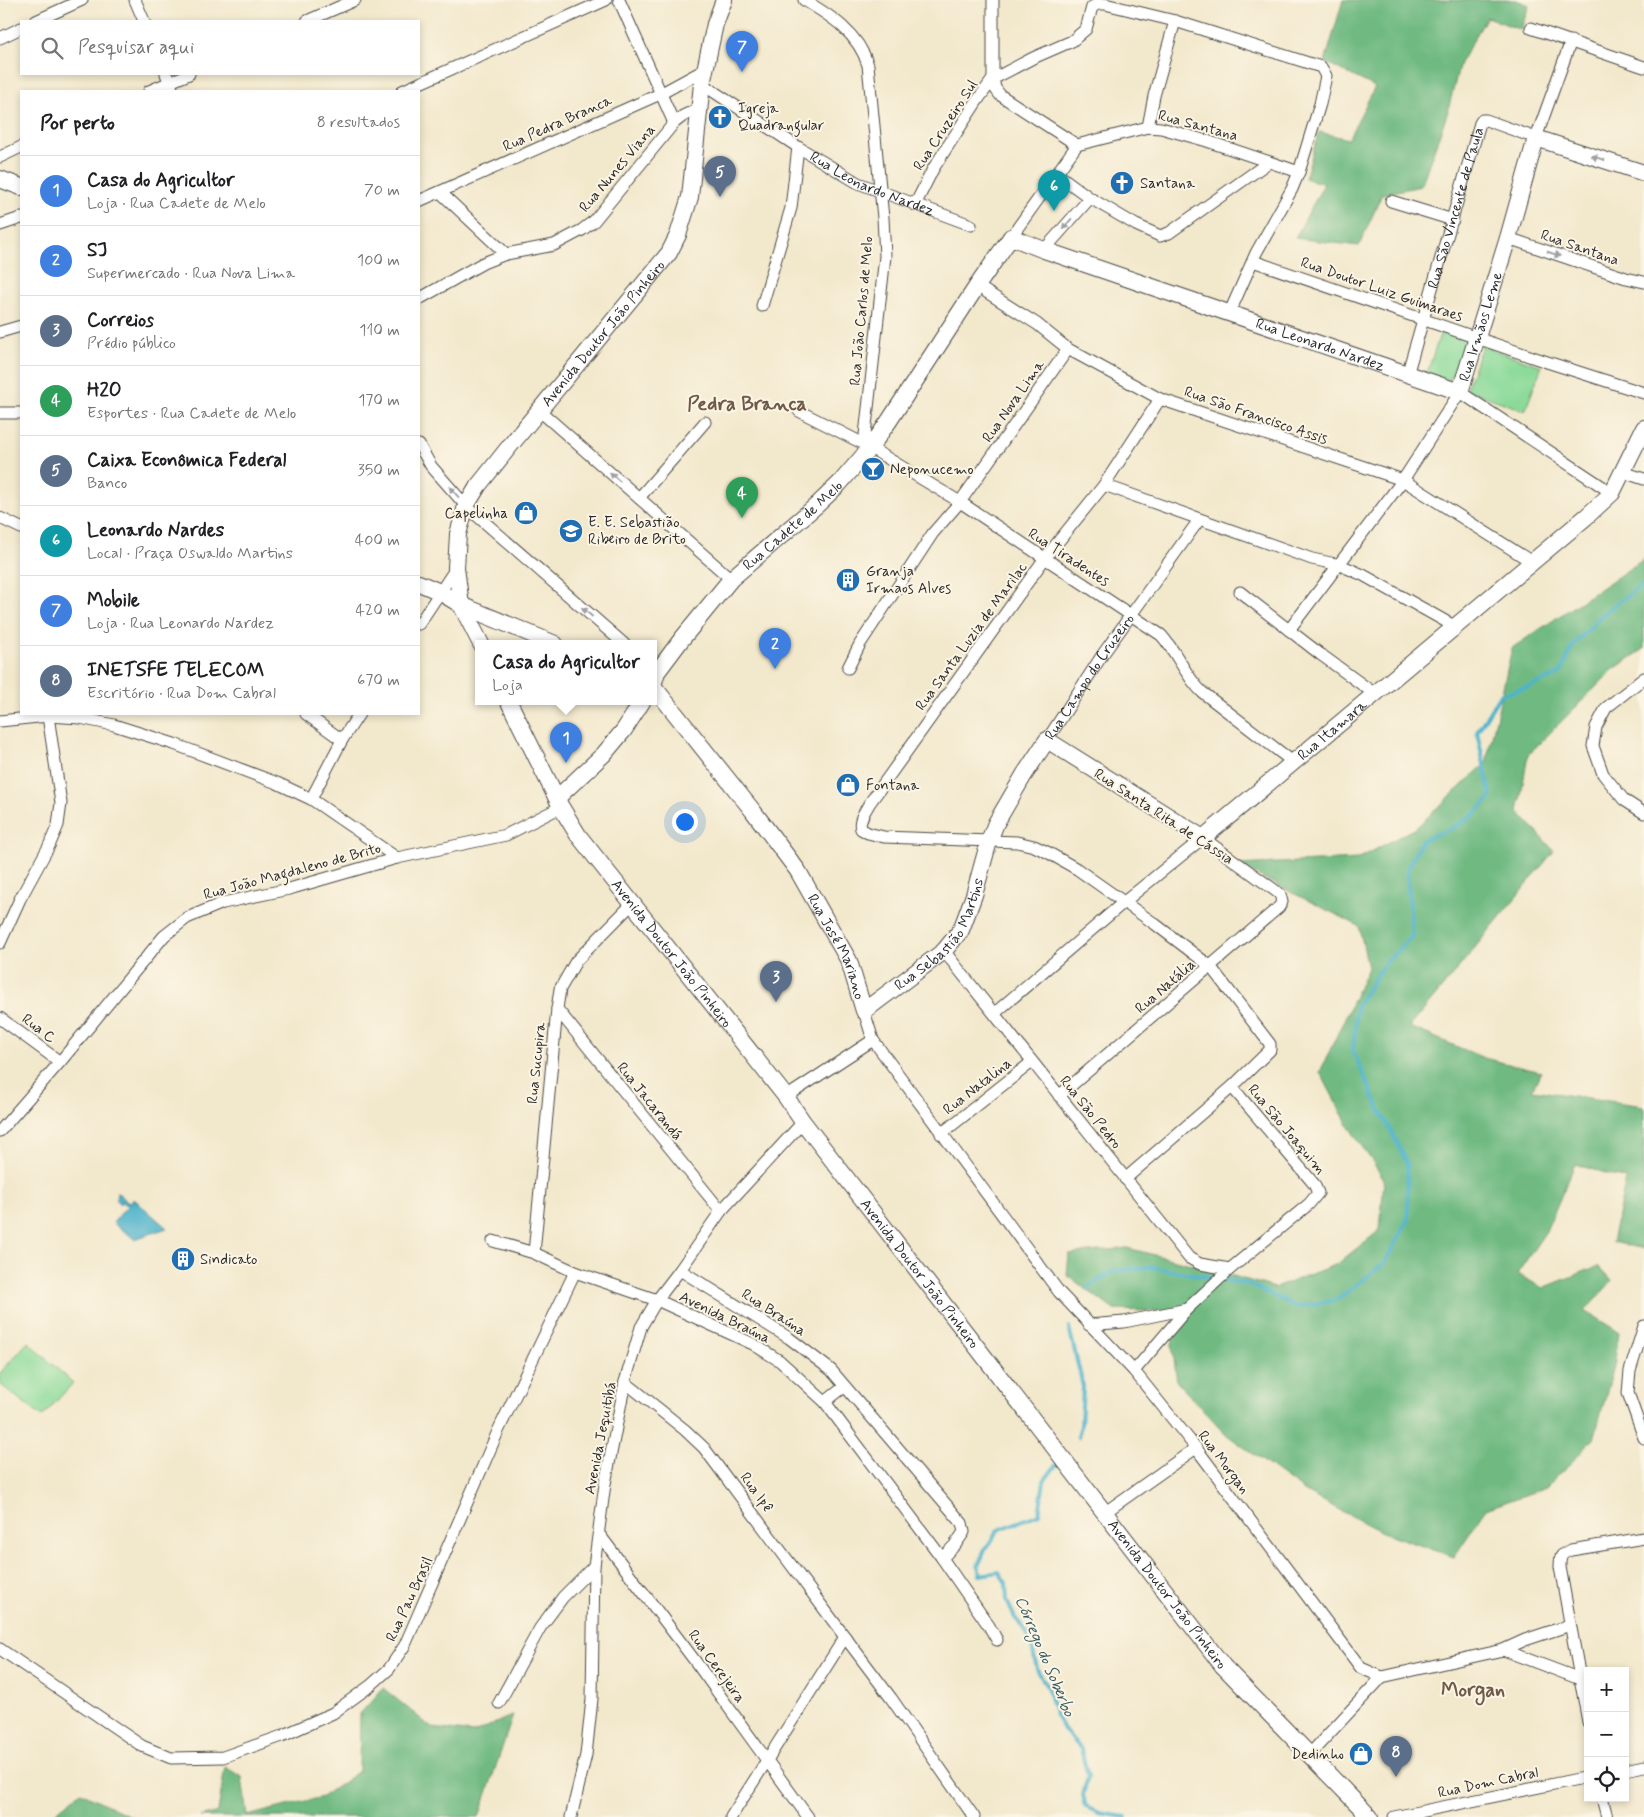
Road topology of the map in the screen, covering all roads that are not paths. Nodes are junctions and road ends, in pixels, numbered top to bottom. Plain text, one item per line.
1 (82, 0) edge
2 (135, 0) edge
3 (355, 0) edge
4 (606, 0) edge
5 (619, 0) edge
6 (724, 0) edge
7 (804, 0) edge
8 (994, 0) edge
9 (38, 20) edge
10 (144, 20) edge
11 (309, 20) edge
12 (1175, 21) junction
13 (20, 28) edge
14 (1531, 28) dead end
15 (0, 38) edge
16 (1570, 41) junction
17 (1644, 67) edge
18 (186, 75) edge
19 (704, 76) junction
20 (993, 80) junction
21 (169, 82) edge
22 (151, 90) edge
23 (404, 90) edge
24 (660, 94) junction
25 (698, 109) junction
26 (674, 123) junction
27 (1148, 127) junction
28 (1536, 138) junction
29 (1077, 145) junction
30 (20, 147) edge
31 (798, 147) junction
32 (0, 157) edge
33 (1270, 162) junction
34 (1299, 172) junction
35 (1056, 173) junction
36 (1644, 173) edge
37 (0, 179) edge
38 (20, 187) edge
39 (440, 192) junction
40 (880, 192) junction
41 (1090, 198) junction
42 (420, 201) edge
43 (1392, 201) dead end
44 (915, 205) junction
45 (20, 218) edge
46 (1453, 220) junction
47 (0, 225) edge
48 (971, 226) dead end
49 (1011, 238) junction
50 (1508, 238) junction
51 (1044, 250) junction
52 (506, 254) junction
53 (1253, 260) junction
54 (1644, 282) edge
55 (977, 286) junction
56 (420, 298) edge
57 (762, 306) dead end
58 (1229, 314) junction
59 (1424, 318) junction
60 (20, 326) edge
61 (0, 332) edge
62 (1478, 337) junction
63 (1068, 349) junction
64 (1407, 375) junction
65 (1460, 392) junction
66 (1644, 393) edge
67 (1160, 399) junction
68 (799, 411) dead end
69 (540, 412) junction
70 (0, 413) edge
71 (20, 414) edge
72 (705, 422) dead end
73 (1644, 428) edge
74 (867, 446) junction
75 (420, 447) edge
76 (1624, 472) junction
77 (1403, 480) junction
78 (1644, 480) edge
79 (1104, 485) junction
80 (1612, 492) junction
81 (639, 498) junction
82 (960, 502) junction
83 (466, 506) junction
84 (0, 518) edge
85 (1200, 520) junction
86 (20, 528) edge
87 (1046, 558) junction
88 (1532, 562) junction
89 (1340, 565) junction
90 (456, 568) junction
91 (731, 578) junction
92 (420, 583) edge
93 (440, 592) junction
94 (1240, 592) dead end
95 (462, 605) junction
96 (1131, 616) junction
97 (420, 622) edge
98 (1454, 626) junction
99 (1289, 630) junction
100 (479, 640) edge
101 (545, 640) edge
102 (619, 640) edge
103 (848, 668) dead end
104 (657, 674) edge
105 (1644, 678) edge
106 (657, 682) edge
107 (1375, 694) junction
108 (510, 705) edge
109 (640, 705) edge
110 (307, 715) edge
111 (358, 715) edge
112 (48, 716) junction
113 (0, 721) edge
114 (342, 740) junction
115 (1047, 740) junction
116 (1293, 762) junction
117 (312, 799) junction
118 (559, 802) junction
119 (1644, 813) edge
120 (1202, 838) junction
121 (989, 841) junction
122 (397, 858) junction
123 (1280, 894) joint
124 (1124, 902) junction
125 (633, 903) junction
126 (0, 943) edge
127 (944, 951) junction
128 (1210, 966) junction
129 (557, 1008) junction
130 (864, 1012) junction
131 (995, 1013) junction
132 (0, 1018) edge
133 (873, 1040) junction
134 (60, 1062) junction
135 (1032, 1062) junction
136 (1232, 1087) junction
137 (1060, 1096) junction
138 (786, 1097) junction
139 (803, 1122) junction
140 (0, 1131) edge
141 (941, 1134) junction
142 (1126, 1179) junction
143 (721, 1211) junction
144 (493, 1240) dead end
145 (534, 1253) junction
146 (1038, 1265) joint
147 (680, 1270) junction
148 (1230, 1270) junction
149 (575, 1272) junction
150 (657, 1300) junction
151 (1188, 1309) junction
152 (1090, 1325) junction
153 (1644, 1326) edge
154 (1134, 1371) junction
155 (625, 1382) junction
156 (844, 1387) junction
157 (825, 1402) junction
158 (1644, 1438) edge
159 (1196, 1448) junction
160 (1104, 1513) junction
161 (599, 1534) junction
162 (1644, 1538) edge
163 (942, 1558) junction
164 (594, 1566) junction
165 (1570, 1624) junction
166 (845, 1637) junction
167 (997, 1640) dead end
168 (0, 1648) edge
169 (1503, 1650) junction
170 (1382, 1677) junction
171 (1580, 1679) junction
172 (499, 1703) dead end
173 (1586, 1712) edge
174 (1309, 1755) junction
175 (767, 1760) junction
176 (1644, 1766) edge
177 (1629, 1769) edge
178 (1584, 1778) edge
179 (1603, 1802) edge
180 (571, 1817) edge
181 (731, 1817) edge
182 (808, 1817) edge
183 (974, 1817) edge
184 (1370, 1817) edge
185 (1394, 1817) edge
186 (1608, 1817) edge

1 - 9 street
2 - 10 street
3 - 11 street
4 - 23 street
5 - 24 street
6 - 19 street, Avenida Doutor João Pinheiro
7 - 40 street, Rua João Carlos de Melo
8 - 20 street, Rua Cruzeiro Sul
12 - 20 street
12 - 27 street
12 - 34 street
13 - 15 street
14 - 16 street
16 - 17 street
16 - 28 street, Rua Irmãos Leme
18 - 21 street
19 - 24 street, Rua Pedra Branca
19 - 25 street, Avenida Doutor João Pinheiro
19 - 31 street, Rua Leonardo Nardez
20 - 29 street
20 - 44 street, Rua Cruzeiro Sul
21 - 22 street
24 - 26 street
24 - 39 street, Rua Pedra Branca
25 - 26 street, Rua Nunes Viana
25 - 69 street, Avenida Doutor João Pinheiro
26 - 52 street, Rua Nunes Viana
27 - 29 street, Rua Santana
27 - 33 street, Rua Santana
36 -> 28 street, Rua São Vincente de Paula
28 - 46 street, Rua São Vincente de Paula
28 - 50 street, Rua Irmãos Leme
29 - 35 street
30 - 32 street
31 - 40 street, Rua Leonardo Nardez
31 - 57 street
33 - 34 street, Rua Santana
33 - 41 street
34 - 53 street
35 - 41 street
35 - 49 street
37 - 38 street
39 - 42 street, Rua Pedra Branca
39 - 52 street
40 - 44 street, Rua Leonardo Nardez
40 - 74 street, Rua João Carlos de Melo
41 -> 51 street
43 - 46 street
44 - 48 street, Rua Leonardo Nardez
45 - 47 street
46 - 59 street, Rua São Vincente de Paula
49 - 51 street, Rua Leonardo Nardez
49 - 55 street, Rua Cadete de Melo
50 -> 54 street, Rua Santana
50 - 62 street, Rua Irmãos Leme
51 - 58 street, Rua Leonardo Nardez
52 - 56 street, Rua Nunes Viana
53 - 58 street
53 - 59 street, Rua Doutor Luiz Guimaraes
55 - 63 street, Rua São Francisco Assis
55 - 74 street, Rua Cadete de Melo
58 - 64 street, Rua Leonardo Nardez
59 - 62 street, Rua Doutor Luiz Guimaraes
59 - 64 street, Rua São Vincente de Paula
60 - 61 street
62 - 65 street, Rua Irmãos Leme
62 - 66 street, Rua Doutor Luiz Guimaraes
63 - 67 street, Rua São Francisco Assis
63 - 82 street, Rua Nova Lima
64 - 65 street, Rua Leonardo Nardez
65 - 77 street, Rua Irmãos Leme
65 - 80 street, Rua Leonardo Nardez
67 - 77 street, Rua São Francisco Assis
67 - 79 street, Rua Santa Luzia de Marilac
68 - 74 street, Rua Tiradentes
81 -> 69 street
69 - 83 street, Avenida Doutor João Pinheiro
70 - 71 street
72 - 81 street
73 - 76 street, Rua Itamara
74 - 82 street, Rua Tiradentes
74 - 91 street, Rua Cadete de Melo
83 -> 75 street
76 - 78 street
76 - 80 street, Rua Itamara
77 - 88 street, Rua São Francisco Assis
77 - 89 street, Rua Irmãos Leme
79 - 85 street
79 - 87 street, Rua Santa Luzia de Marilac
80 - 88 street, Rua Itamara
81 - 91 street
82 - 87 street, Rua Tiradentes
82 - 103 street, Rua Nova Lima
83 - 90 street, Avenida Doutor João Pinheiro
102 -> 83 street
84 - 86 street
85 - 89 street
85 - 96 street, Rua Campo do Cruzeiro
87 - 96 street, Rua Tiradentes
87 - 121 street, Rua Santa Luzia de Marilac
88 - 98 street, Rua Itamara
89 - 98 street
89 - 99 street, Rua Irmãos Leme
90 - 93 street
90 - 95 street, Avenida Doutor João Pinheiro
91 - 104 street, Rua Cadete de Melo
92 - 93 street
93 - 95 street
93 - 97 street
94 - 99 street
95 - 100 street, Avenida Doutor João Pinheiro
95 - 101 street
96 - 115 street, Rua Campo do Cruzeiro
96 - 116 street, Rua Tiradentes
98 - 107 street, Rua Itamara
99 - 107 street
105 - 119 street
106 - 130 street, Rua José Mariano
107 - 116 street, Rua Itamara
108 - 118 street, Avenida Doutor João Pinheiro
109 - 118 street
110 - 114 street
111 - 114 street
112 - 113 street
112 - 117 street
112 - 126 street
114 - 117 street
115 - 120 street, Rua Santa Rita de Cássia
115 - 121 street, Rua Campo do Cruzeiro
116 - 120 street, Rua Itamara
117 - 122 street
118 - 122 street, Rua João Magdaleno de Brito
118 - 125 street, Avenida Doutor João Pinheiro
120 - 123 street, Rua Santa Rita de Cássia
120 - 124 street, Rua Itamara
121 - 124 street
121 - 127 street, Rua Sebastião Martins
122 - 134 street, Rua João Magdaleno de Brito
123 - 128 street, Rua Natália
124 - 128 street
124 - 131 street, Rua Itamara
125 - 129 street, Rua Sucupira
125 - 138 street, Avenida Doutor João Pinheiro
127 - 130 street, Rua Sebastião Martins
127 - 131 street, Rua São Pedro
128 - 136 street
128 - 137 street, Rua Natália
129 - 143 street, Rua Jacarandá
129 - 145 street, Rua Sucupira
130 - 133 street, Rua José Mariano
131 - 135 street, Rua São Pedro
132 - 134 street, Rua C
133 - 138 street
133 - 141 street, Rua José Mariano
134 - 140 street, Rua João Magdaleno de Brito
135 - 137 street, Rua São Pedro
135 - 141 street, Rua Natalina
136 - 142 street
136 - 148 street, Rua São Joaquim
137 - 142 street, Rua São Pedro
138 - 139 street, Avenida Doutor João Pinheiro
139 - 143 street, Avenida Jequitibá
139 - 160 street, Avenida Doutor João Pinheiro
141 - 146 street, Rua José Mariano
142 - 148 street, Rua São Pedro
143 - 147 street, Avenida Jequitibá
144 - 145 street, Avenida Braúna
145 - 149 street, Avenida Braúna
146 - 152 street, Rua Morgan
147 - 150 street, Avenida Jequitibá
147 - 156 street, Rua Braúna
148 - 151 street
149 - 150 street, Avenida Braúna
149 - 168 street, Rua Pau Brasil
150 - 155 street, Avenida Jequitibá
150 - 157 street, Avenida Braúna
151 - 152 street
151 - 154 street
152 - 154 street, Rua Morgan
153 - 158 street
154 - 159 street, Rua Morgan
155 - 161 street, Avenida Jequitibá
155 - 166 street, Rua Ipê
156 - 157 street
156 - 163 street, Rua Braúna
157 - 163 street, Avenida Braúna
159 - 160 street
159 - 170 street, Rua Morgan
160 - 174 street, Avenida Doutor João Pinheiro
161 - 164 street, Avenida Jequitibá
161 - 175 street, Rua Cerejeira
162 - 165 street
163 - 167 street, Avenida Braúna
164 - 172 street
164 - 180 street, Avenida Jequitibá
165 - 169 street
165 - 171 street
166 - 175 street
166 - 183 street, Rua Ipê
169 - 170 street
169 - 171 street
170 - 174 street
171 - 173 street
174 - 184 street, Avenida Doutor João Pinheiro
175 - 181 street
175 - 182 street, Rua Cerejeira
176 - 177 street
178 - 185 street, Rua Dom Cabral
179 - 186 street

